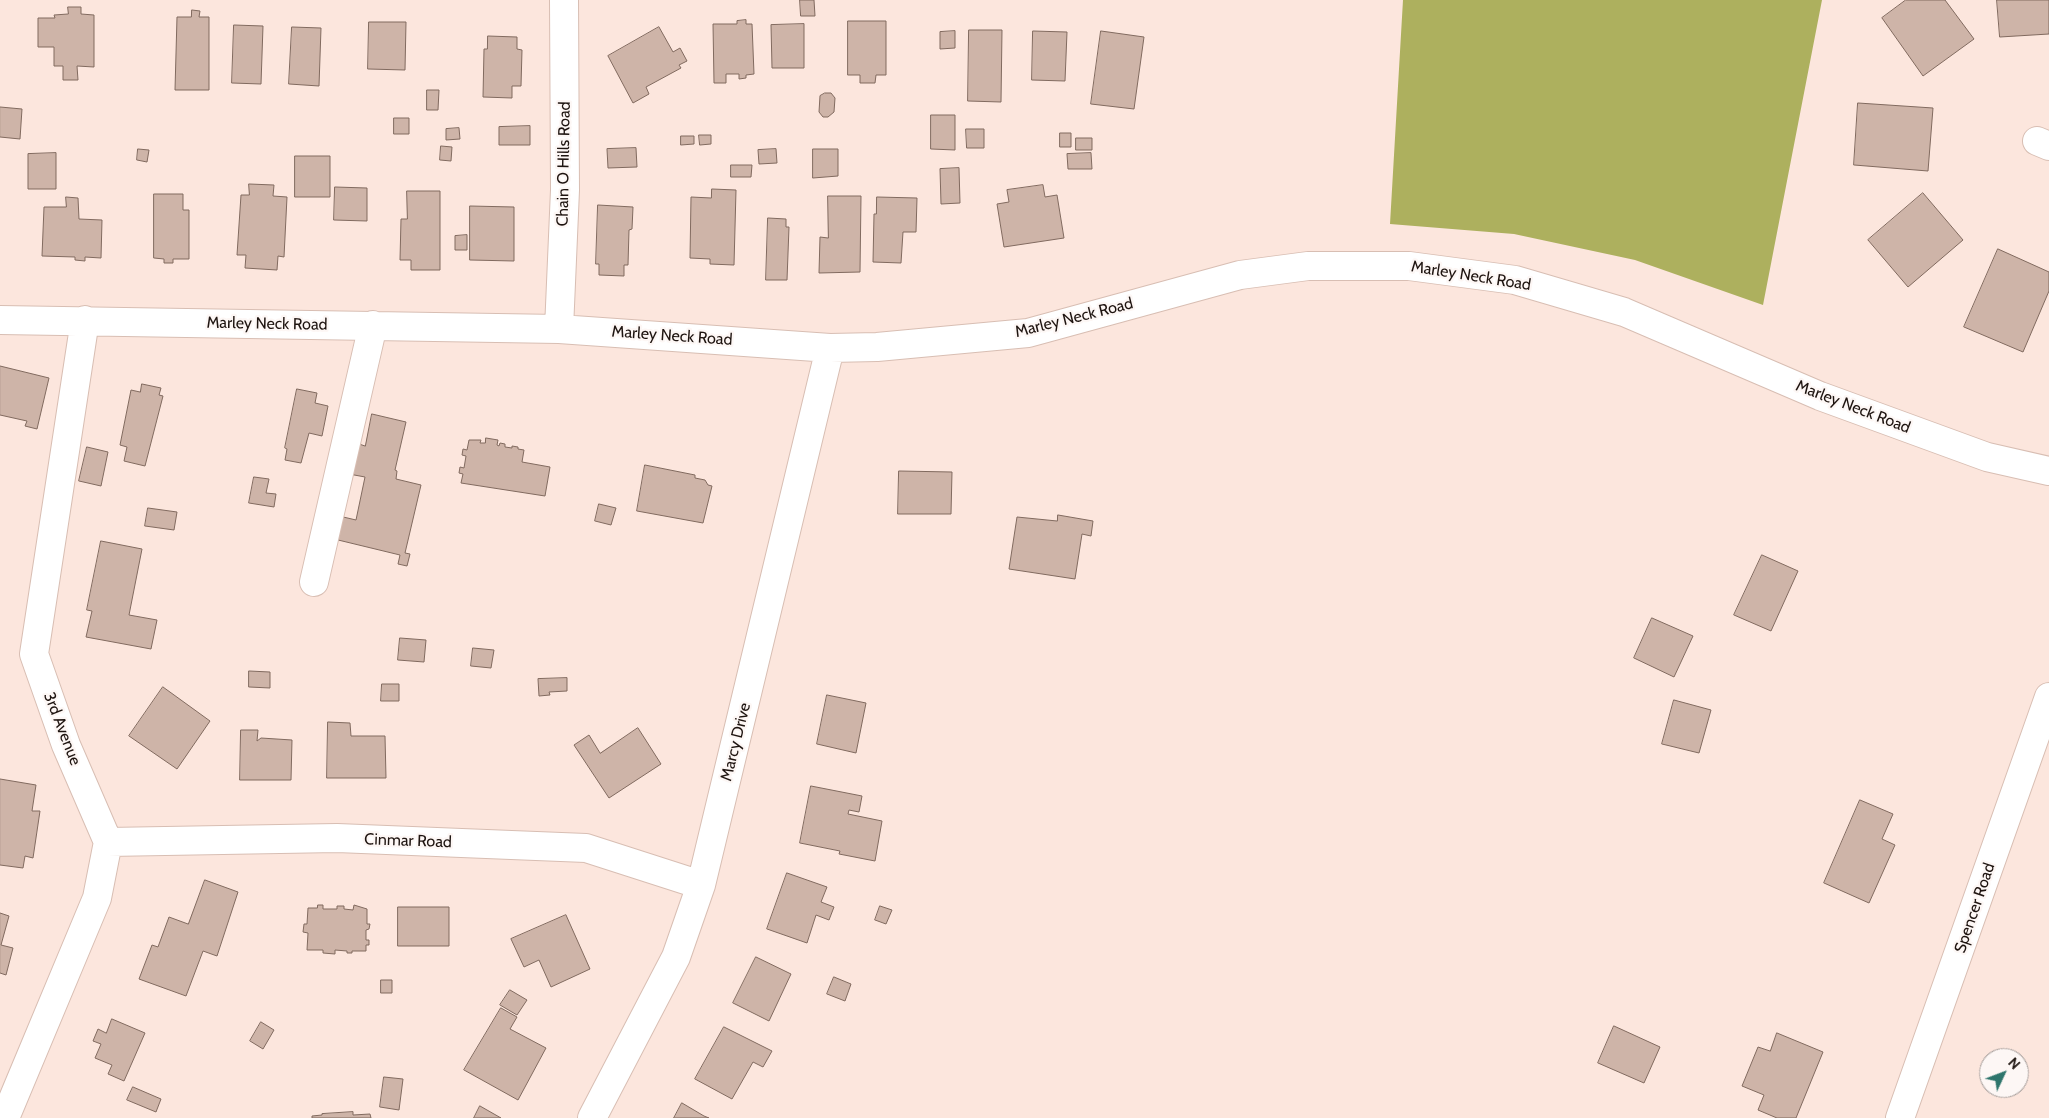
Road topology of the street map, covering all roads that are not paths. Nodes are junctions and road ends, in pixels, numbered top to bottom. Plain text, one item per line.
1 (564, 0) edge
2 (0, 320) edge
3 (85, 320) junction
4 (373, 325) junction
5 (559, 329) junction
6 (830, 348) junction
7 (2049, 471) edge
8 (314, 582) dead end
9 (2049, 698) edge
10 (108, 842) junction
11 (702, 885) junction
12 (5, 1118) edge
13 (592, 1118) edge
14 (1900, 1118) edge

1 - 5 street, Chain O Hills Road
2 - 3 street, Marley Neck Road
3 - 4 street, Marley Neck Road
3 - 10 street, 3rd Avenue
4 - 5 street, Marley Neck Road
4 - 8 street
5 - 6 street, Marley Neck Road
6 - 7 street, Marley Neck Road
6 - 11 street, Marcy Drive
9 - 14 street, Spencer Road
10 - 11 street, Cinmar Road
10 - 12 street
11 - 13 street, Marcy Drive

